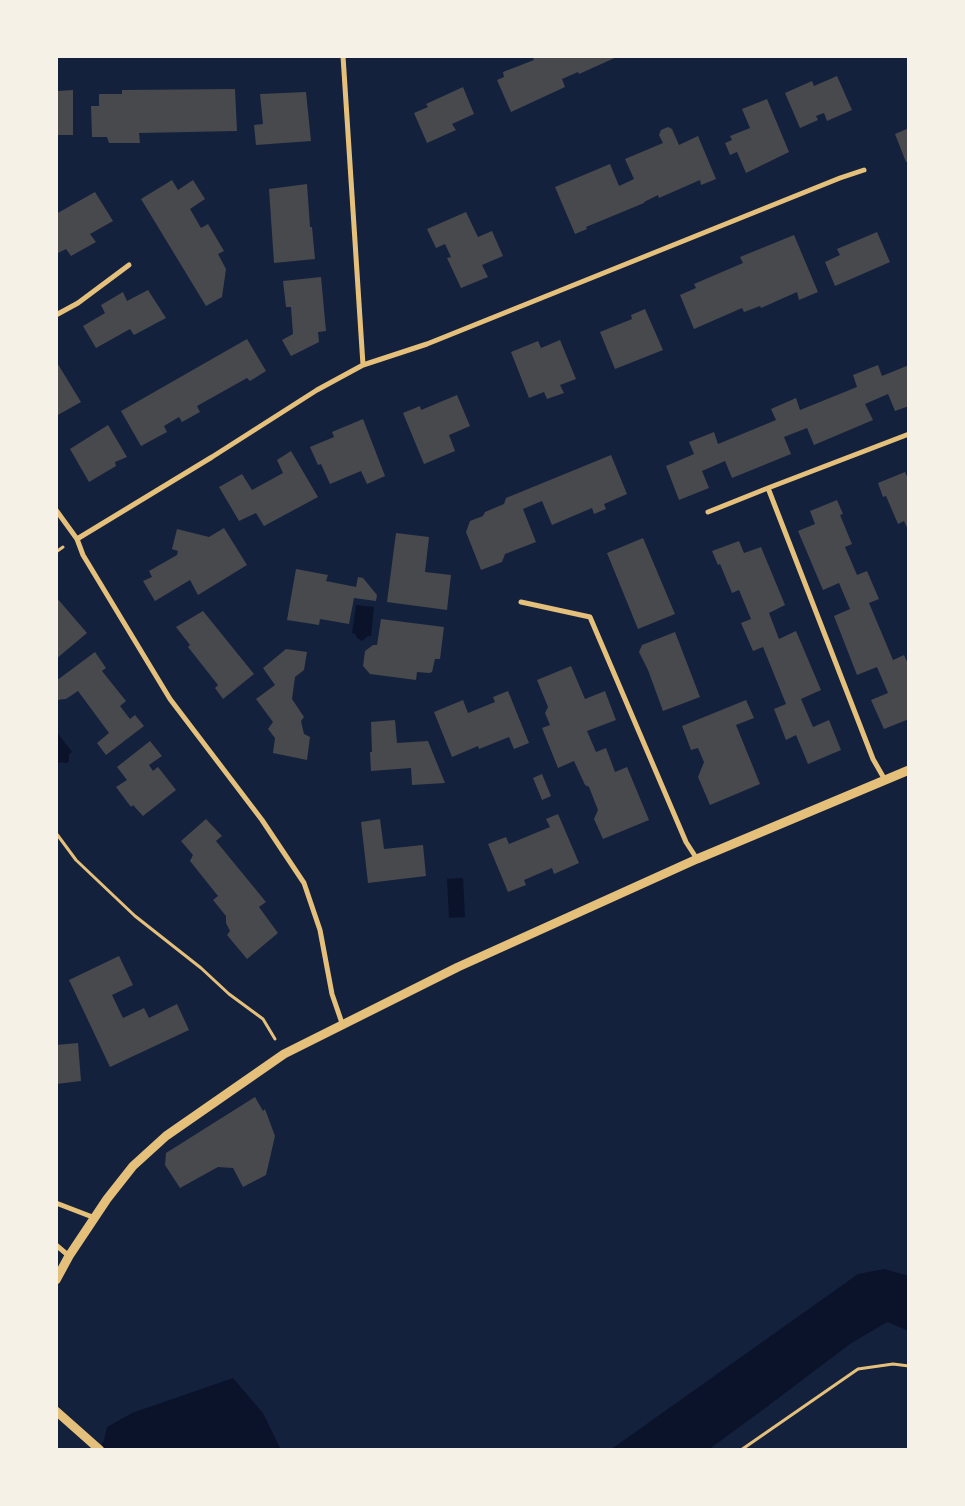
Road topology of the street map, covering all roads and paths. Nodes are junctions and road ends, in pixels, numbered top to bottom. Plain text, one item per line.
1 (344, 56) edge
2 (864, 170) dead end
3 (129, 265) dead end
4 (56, 315) edge
5 (363, 365) junction
6 (909, 434) edge
7 (768, 488) junction
8 (56, 510) edge
9 (708, 512) dead end
10 (76, 539) junction
11 (521, 602) dead end
12 (909, 770) edge
13 (885, 780) junction
14 (56, 833) edge
15 (697, 859) junction
16 (343, 1026) junction
17 (284, 1054) junction
18 (56, 1203) edge
19 (94, 1218) junction
20 (56, 1245) edge
21 (69, 1256) junction
22 (56, 1280) edge
23 (909, 1366) edge
24 (56, 1411) edge
25 (100, 1450) edge
26 (740, 1450) edge

1 - 5 street
2 - 5 street
3 - 4 street
5 - 10 street
6 - 7 street
7 - 9 street
7 - 13 street
8 - 10 street
10 - 16 street
11 - 15 street
12 - 13 street
13 - 15 street
14 - 17 path
15 - 16 street
16 - 17 street
17 - 19 street
18 - 19 street
19 - 21 street
20 - 21 street
21 - 22 street
23 - 26 path
24 - 25 street

